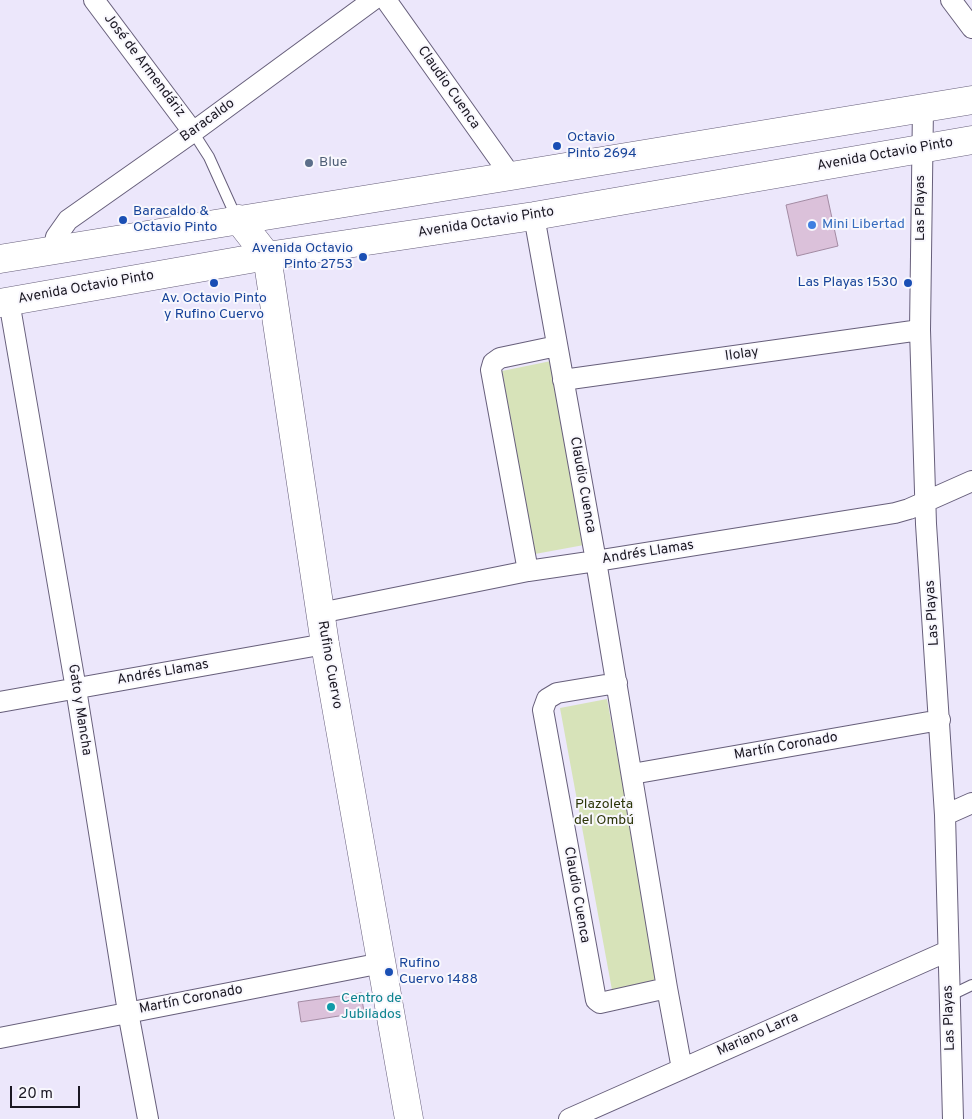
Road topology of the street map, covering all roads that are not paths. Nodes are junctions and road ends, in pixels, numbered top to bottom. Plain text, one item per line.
1 (94, 0) edge
2 (373, 0) edge
3 (386, 0) edge
4 (951, 0) edge
5 (972, 28) edge
6 (972, 100) edge
7 (923, 107) junction
8 (193, 132) junction
9 (972, 140) edge
10 (921, 148) junction
11 (511, 176) junction
12 (534, 216) junction
13 (238, 219) junction
14 (53, 250) junction
15 (267, 256) junction
16 (0, 258) edge
17 (5, 302) edge
18 (920, 330) junction
19 (557, 346) junction
20 (563, 380) junction
21 (972, 481) edge
22 (926, 501) junction
23 (596, 561) junction
24 (528, 571) junction
25 (320, 613) junction
26 (325, 644) junction
27 (617, 683) junction
28 (76, 689) junction
29 (0, 702) edge
30 (940, 720) junction
31 (632, 774) junction
32 (972, 803) edge
33 (945, 815) junction
34 (948, 952) junction
35 (382, 963) junction
36 (972, 985) edge
37 (667, 988) junction
38 (949, 996) junction
39 (128, 1012) junction
40 (0, 1038) edge
41 (682, 1069) junction
42 (148, 1119) edge
43 (409, 1119) edge
44 (569, 1119) edge
45 (953, 1119) edge

1 - 8 street, José de Armendáriz
2 - 8 street, Baracaldo
3 - 11 street, Claudio Cuenca
4 - 5 street
6 - 7 main road
7 - 10 street, Las Playas
7 - 11 main road
8 - 13 lane
8 - 14 street, Baracaldo
9 - 10 main road, Avenida Octavio Pinto
10 - 12 main road, Avenida Octavio Pinto
10 - 18 street, Las Playas
11 - 13 main road
12 - 15 main road, Avenida Octavio Pinto
12 - 19 street, Claudio Cuenca
13 - 14 main road
13 - 15 main road, Rufino Cuervo
14 - 16 main road
15 - 17 main road, Avenida Octavio Pinto
15 - 25 main road, Rufino Cuervo
17 - 28 street, Gato y Mancha
18 - 20 street, Ilolay
18 - 22 street, Las Playas
19 - 20 street, Claudio Cuenca
19 - 24 street
20 - 23 street, Claudio Cuenca
21 - 22 street, Andrés Llamas
22 - 23 street, Andrés Llamas
22 - 30 street, Las Playas
23 - 24 street, Andrés Llamas
23 - 27 street, Claudio Cuenca
24 - 25 street, Andrés Llamas
25 - 26 main road, Rufino Cuervo
26 - 28 street, Andrés Llamas
26 - 35 main road, Rufino Cuervo
27 - 31 street, Claudio Cuenca
27 - 37 street, Claudio Cuenca
28 - 29 street, Andrés Llamas
28 - 39 street, Gato y Mancha
30 - 31 street, Martín Coronado
30 - 33 street, Las Playas
31 - 37 street, Claudio Cuenca
32 - 33 street
33 - 34 street, Las Playas
34 - 38 street, Las Playas
34 - 41 street, Mariano Larra
35 - 39 street, Martín Coronado
35 - 43 main road, Rufino Cuervo
36 - 38 lane
37 - 41 street, Claudio Cuenca
38 - 45 street, Las Playas
39 - 40 street, Martín Coronado
39 - 42 street, Gato y Mancha
41 - 44 street, Mariano Larra

